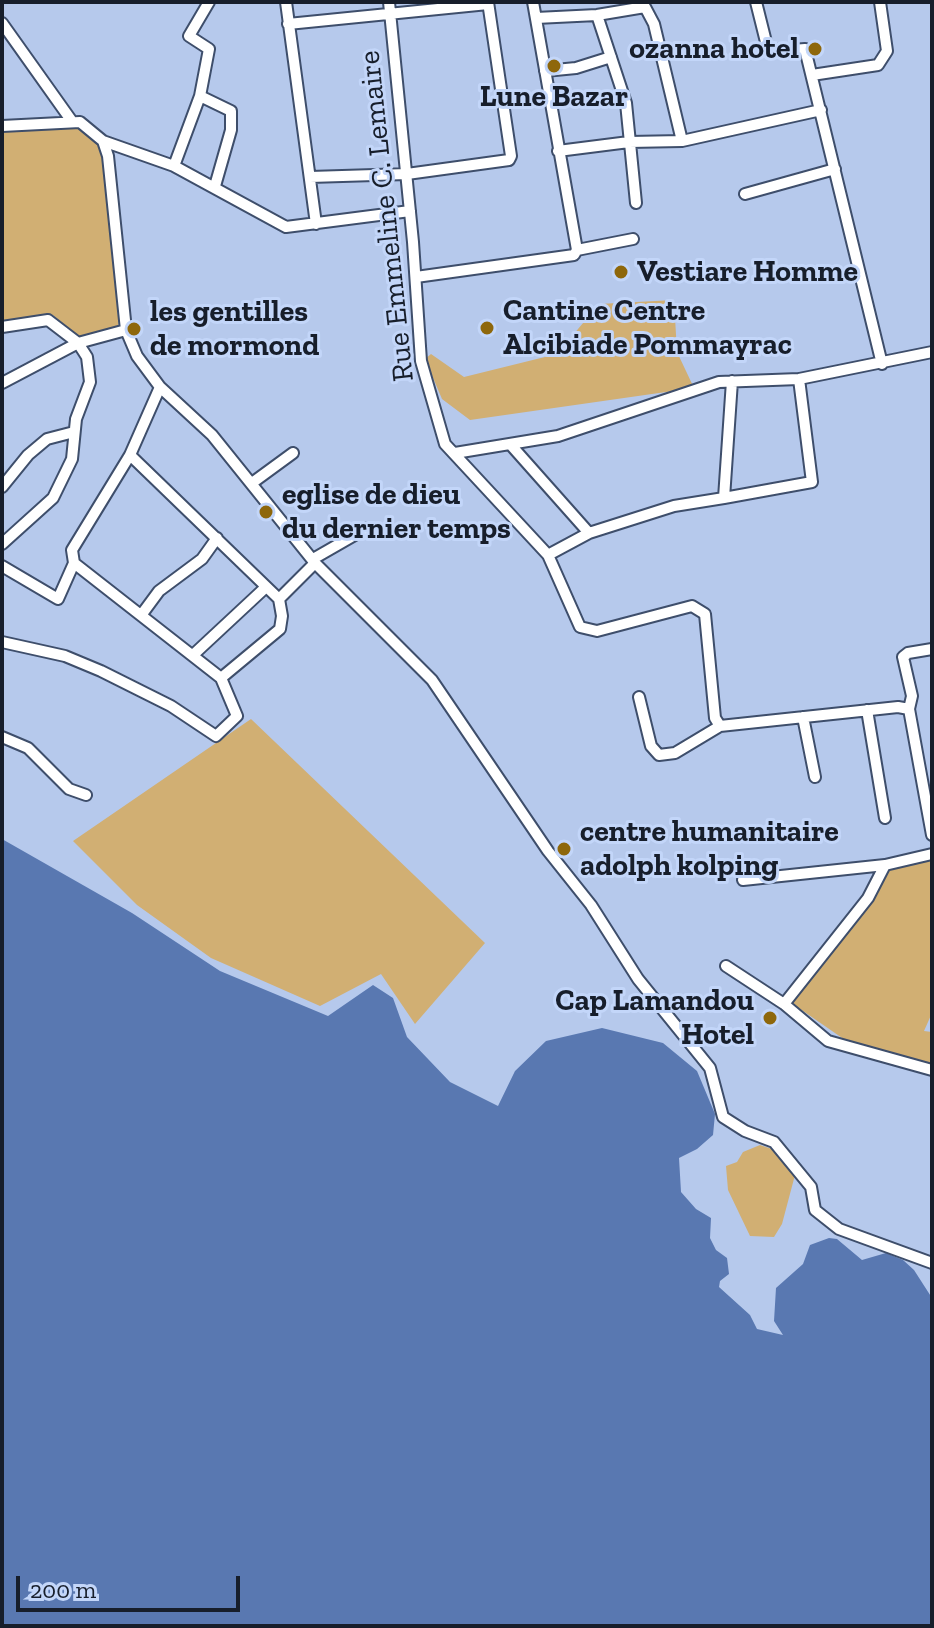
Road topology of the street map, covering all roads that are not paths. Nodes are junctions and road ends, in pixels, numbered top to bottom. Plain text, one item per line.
1 (209, 2) edge
2 (286, 2) edge
3 (389, 2) edge
4 (533, 2) edge
5 (756, 2) edge
6 (880, 2) edge
7 (488, 3) edge
8 (650, 4) edge
9 (613, 7) edge
10 (391, 14) junction
11 (597, 15) junction
12 (536, 18) junction
13 (2, 23) edge
14 (288, 24) junction
15 (611, 57) junction
16 (545, 71) junction
17 (812, 75) junction
18 (200, 96) junction
19 (821, 110) junction
20 (71, 120) junction
21 (2, 126) edge
22 (103, 141) junction
23 (682, 141) junction
24 (629, 142) junction
25 (558, 151) junction
26 (174, 166) junction
27 (835, 169) junction
28 (407, 174) junction
29 (310, 177) junction
30 (215, 186) junction
31 (745, 194) dead end
32 (636, 203) dead end
33 (410, 211) junction
34 (316, 224) junction
35 (633, 239) dead end
36 (577, 250) junction
37 (416, 277) junction
38 (2, 327) edge
39 (126, 330) junction
40 (78, 343) junction
41 (932, 352) edge
42 (882, 364) junction
43 (799, 379) junction
44 (732, 381) junction
45 (2, 383) edge
46 (160, 387) junction
47 (74, 432) junction
48 (510, 444) junction
49 (293, 453) dead end
50 (455, 453) junction
51 (130, 455) junction
52 (252, 483) junction
53 (2, 487) edge
54 (724, 498) junction
55 (367, 528) dead end
56 (589, 533) junction
57 (217, 538) junction
58 (2, 544) edge
59 (548, 555) junction
60 (314, 561) junction
61 (74, 563) junction
62 (2, 566) edge
63 (266, 587) junction
64 (279, 599) junction
65 (142, 614) junction
66 (2, 642) edge
67 (932, 649) edge
68 (193, 655) junction
69 (221, 678) junction
70 (639, 697) dead end
71 (909, 709) junction
72 (867, 710) junction
73 (803, 717) junction
74 (720, 726) junction
75 (2, 737) edge
76 (815, 777) dead end
77 (86, 795) dead end
78 (885, 818) dead end
79 (932, 835) edge
80 (932, 854) edge
81 (885, 865) junction
82 (743, 880) dead end
83 (726, 966) dead end
84 (784, 1004) junction
85 (932, 1070) edge
86 (932, 1263) edge

1 - 18 street
2 - 14 street
3 - 10 street, Rue Emmeline C. Lemaire
4 - 12 street
5 - 17 street
6 - 17 street
7 - 10 street
7 - 28 street
8 - 9 street
8 - 23 street
9 - 11 street
10 - 14 street
10 - 28 street, Rue Emmeline C. Lemaire
11 - 12 street
11 - 15 street
12 - 16 street
13 - 20 street
14 - 29 street
15 - 16 street
15 - 24 street
16 - 25 street
17 - 19 street
18 - 26 street
18 - 30 street
19 - 23 street
19 - 27 street
20 - 21 street
20 - 22 street
22 - 26 street
22 - 39 street
23 - 24 street
24 - 25 street
24 - 32 street
25 - 36 street
26 - 30 street
27 - 31 street
27 - 42 street
28 - 29 street
28 - 33 street, Rue Emmeline C. Lemaire
29 - 34 street
30 - 34 street
33 - 34 street
33 - 37 street, Rue Emmeline C. Lemaire
35 - 36 street
36 - 37 street
37 - 50 street, Rue Emmeline C. Lemaire
38 - 40 street
39 - 40 street
39 - 46 street
40 - 45 street
40 - 47 street
41 - 42 street
42 - 43 street
43 - 44 street
43 - 54 street
44 - 48 street
44 - 54 street
46 - 51 street
46 - 52 street
47 - 53 street
47 - 58 street
48 - 50 street
48 - 56 street
49 - 52 street
50 - 59 street, Rue Emmeline C. Lemaire
51 - 57 street
51 - 61 street
52 - 60 street
54 - 56 street
55 - 60 street
56 - 59 street
57 - 63 street
57 - 65 street
59 - 74 street, Rue Emmeline C. Lemaire
60 - 64 street
60 - 86 street
61 - 62 street
61 - 65 street
63 - 64 street
63 - 68 street
64 - 69 street
65 - 68 street
66 - 69 street
67 - 71 street
68 - 69 street
70 - 74 street
71 - 72 street
71 - 79 street
72 - 73 street
72 - 78 street
73 - 74 street
73 - 76 street
75 - 77 street
80 - 81 street
81 - 82 street
81 - 84 street
83 - 84 street
84 - 85 street

